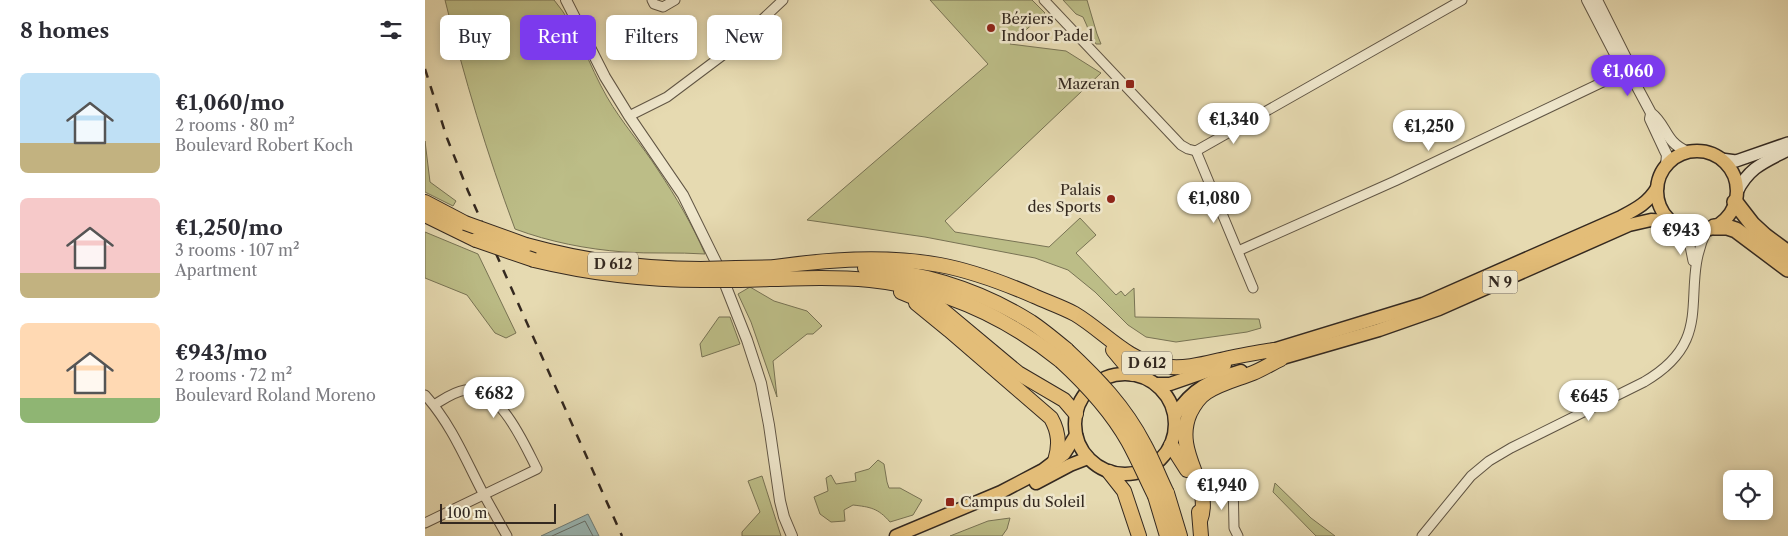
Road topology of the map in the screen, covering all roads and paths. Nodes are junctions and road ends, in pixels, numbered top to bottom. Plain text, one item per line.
1 (566, 0) edge
2 (652, 0) edge
3 (675, 0) edge
4 (783, 0) edge
5 (1044, 0) edge
6 (1462, 0) edge
7 (1587, 0) edge
8 (1597, 0) edge
9 (1628, 70) junction
10 (1651, 113) junction
11 (629, 116) junction
12 (1788, 143) edge
13 (1788, 150) edge
14 (1196, 151) junction
15 (1688, 152) junction
16 (1721, 159) junction
17 (1666, 165) junction
18 (1657, 188) junction
19 (1736, 197) junction
20 (425, 202) edge
21 (425, 215) edge
22 (1670, 221) junction
23 (1711, 228) junction
24 (1683, 229) junction
25 (1238, 250) junction
26 (1788, 252) edge
27 (775, 267) junction
28 (1788, 269) edge
29 (738, 274) junction
30 (702, 275) junction
31 (844, 278) junction
32 (1695, 278) junction
33 (1253, 288) dead end
34 (899, 291) junction
35 (1037, 297) junction
36 (1277, 354) junction
37 (1064, 355) junction
38 (1133, 374) junction
39 (1156, 384) junction
40 (425, 396) edge
41 (434, 405) junction
42 (1076, 414) junction
43 (1175, 415) junction
44 (1076, 435) junction
45 (1171, 444) junction
46 (1088, 458) junction
47 (1055, 461) junction
48 (1109, 472) junction
49 (1233, 479) dead end
50 (484, 495) junction
51 (1161, 495) junction
52 (950, 515) junction
53 (1200, 521) junction
54 (425, 523) edge
55 (507, 536) edge
56 (792, 536) edge
57 (896, 536) edge
58 (1139, 536) edge
59 (1167, 536) edge
60 (1180, 536) edge
61 (1201, 536) edge
62 (1238, 536) edge
63 (1422, 536) edge

1 - 11 street
2 - 3 street
4 - 11 street
5 - 14 street
6 - 14 street
7 - 9 street
8 - 9 street
9 - 10 street
9 - 25 street
10 - 15 street
10 - 17 street
11 - 56 street
12 - 16 main road
13 - 19 main road
14 - 25 street
15 - 16 main road
15 - 17 main road
16 - 19 main road
17 - 18 main road
18 - 22 main road
18 - 36 main road, N 9
19 - 23 main road
19 - 26 highway
20 - 30 highway, D 612, bridge
21 - 30 highway, D 612, bridge
22 - 24 main road
22 - 36 main road, N 9
23 - 24 main road
23 - 28 highway
23 - 32 street
24 - 32 street
25 - 33 street
27 - 29 highway, D 612
27 - 35 highway, D 612
27 - 37 highway, D 612
29 - 30 highway, D 612, bridge
29 - 31 highway, D 612
31 - 34 highway, D 612
31 - 37 highway, D 612
32 - 63 street
34 - 42 highway, D 612
34 - 47 highway, D 612
35 - 36 highway, D 612
35 - 38 highway
36 - 39 main road, N 9
36 - 43 main road, N 9
36 - 53 highway
37 - 51 highway, D 612, bridge
38 - 39 main road
38 - 42 main road
39 - 43 main road
40 - 41 street
41 - 50 street
41 - 50 street
42 - 44 main road
43 - 45 main road
44 - 46 main road
44 - 47 main road
45 - 48 main road
45 - 53 highway
46 - 48 main road
46 - 52 main road
47 - 52 main road
48 - 58 highway
49 - 62 street
50 - 54 street
50 - 55 street
51 - 59 highway, D 612
51 - 60 highway, D 612
52 - 57 main road
53 - 61 highway

